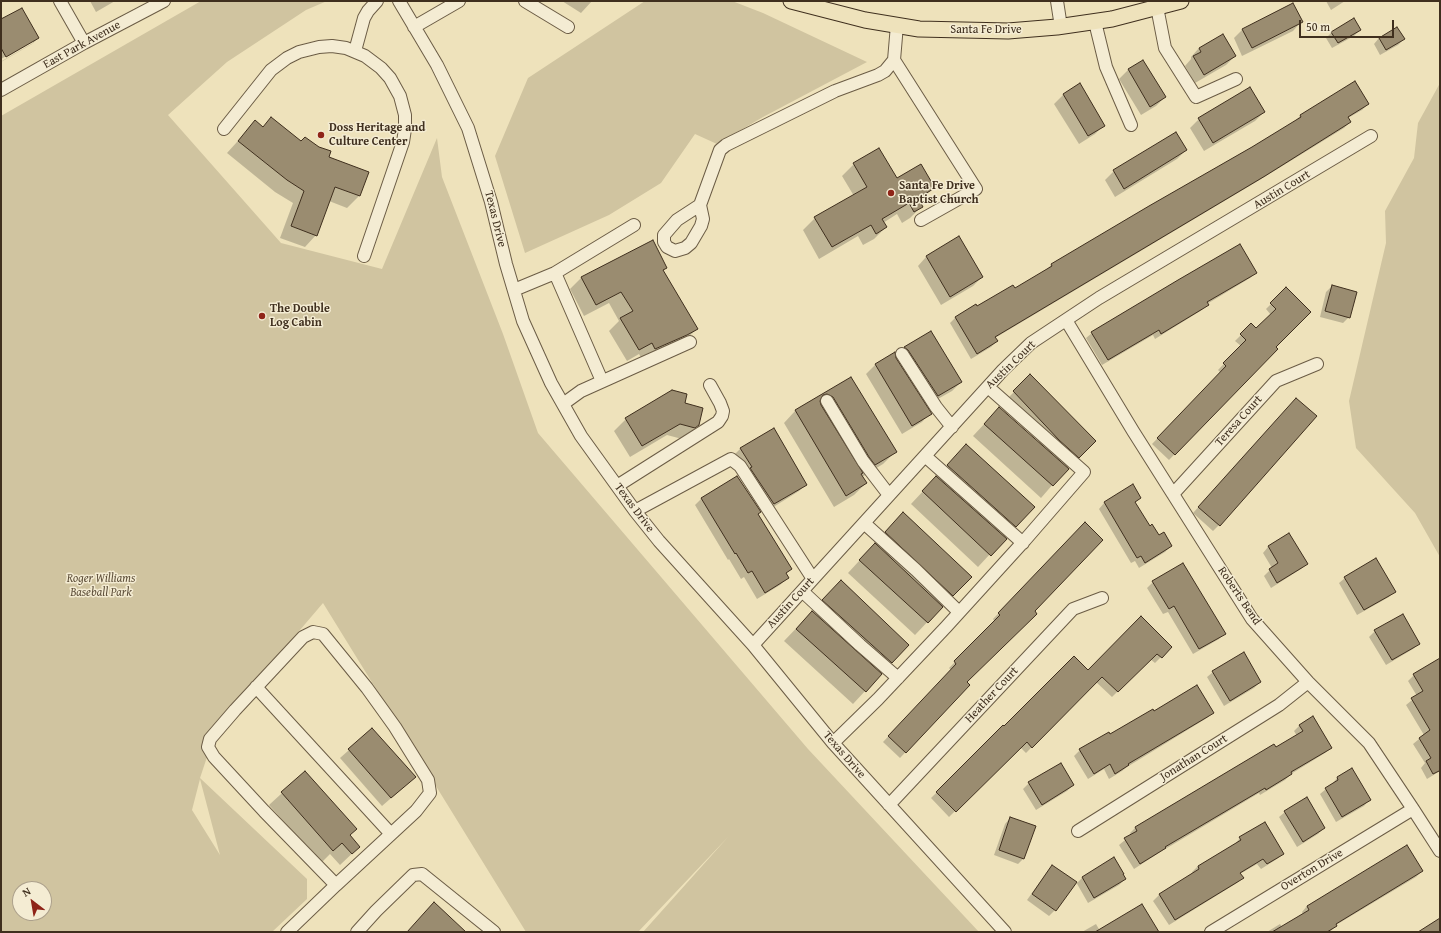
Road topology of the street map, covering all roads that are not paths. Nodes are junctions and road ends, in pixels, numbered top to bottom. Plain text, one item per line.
1 (60, 1) edge
2 (164, 1) edge
3 (377, 1) edge
4 (399, 1) edge
5 (459, 1) edge
6 (525, 1) edge
7 (792, 1) edge
8 (1057, 1) edge
9 (1181, 1) edge
10 (1157, 7) junction
11 (1095, 22) junction
12 (897, 25) junction
13 (414, 27) junction
14 (568, 27) dead end
15 (1061, 27) junction
16 (84, 44) junction
17 (355, 51) junction
18 (894, 60) junction
19 (1236, 79) dead end
20 (1, 90) edge
21 (1131, 125) dead end
22 (224, 129) dead end
23 (1371, 136) dead end
24 (700, 205) dead end
25 (921, 220) dead end
26 (634, 225) dead end
27 (364, 256) dead end
28 (555, 273) junction
29 (514, 290) junction
30 (1066, 320) junction
31 (690, 342) dead end
32 (902, 354) dead end
33 (1317, 364) dead end
34 (602, 381) junction
35 (710, 385) dead end
36 (988, 387) junction
37 (827, 401) dead end
38 (563, 404) junction
39 (952, 427) junction
40 (925, 456) junction
41 (617, 486) junction
42 (1173, 494) junction
43 (889, 495) junction
44 (635, 511) junction
45 (864, 523) junction
46 (1022, 543) junction
47 (813, 579) junction
48 (802, 591) junction
49 (1102, 598) dead end
50 (959, 612) junction
51 (753, 645) junction
52 (898, 678) junction
53 (1308, 682) junction
54 (256, 687) junction
55 (833, 744) junction
56 (888, 805) junction
57 (1414, 809) junction
58 (1078, 831) dead end
59 (391, 834) junction
60 (1440, 851) edge
61 (336, 885) junction
62 (287, 932) edge
63 (357, 932) edge
64 (494, 932) edge
65 (1005, 932) edge
66 (1211, 932) edge

1 - 16 street
2 - 16 street, East Park Avenue
3 - 17 street
4 - 13 street, Texas Drive
5 - 13 street
6 - 14 street
7 - 12 main road, Santa Fe Drive
8 - 15 street
9 - 10 main road, Santa Fe Drive
10 - 11 main road, Santa Fe Drive
10 - 19 street
11 - 15 main road, Santa Fe Drive
11 - 21 street
12 - 15 main road, Santa Fe Drive
12 - 18 street
13 - 29 street, Texas Drive
16 - 20 street, East Park Avenue
17 - 22 street
17 - 27 street
18 - 24 street
18 - 25 street
23 - 30 street, Austin Court
26 - 28 street
28 - 29 street
28 - 34 street
29 - 38 street, Texas Drive
30 - 36 street, Austin Court
30 - 42 street, Roberts Bend
31 - 34 street
32 - 39 street
33 - 42 street, Teresa Court
34 - 38 street
35 - 41 street
36 - 39 street, Austin Court
36 - 46 street
37 - 43 street
38 - 41 street, Texas Drive
39 - 40 street, Austin Court
40 - 43 street, Austin Court
40 - 46 street
41 - 44 street, Texas Drive
42 - 53 street, Roberts Bend
43 - 45 street, Austin Court
44 - 47 street
44 - 51 street, Texas Drive
45 - 47 street, Austin Court
45 - 50 street
46 - 50 street
47 - 48 street, Austin Court
48 - 51 street, Austin Court
48 - 52 street
49 - 56 street, Heather Court
50 - 52 street
51 - 55 street, Texas Drive
52 - 55 street
53 - 57 street, Roberts Bend
53 - 58 street, Jonathan Court
54 - 59 street
54 - 59 street
54 - 61 street
55 - 56 street, Texas Drive
56 - 65 street, Texas Drive
57 - 60 street, Roberts Bend
57 - 66 street, Overton Drive
59 - 61 street
61 - 62 street
63 - 64 street

